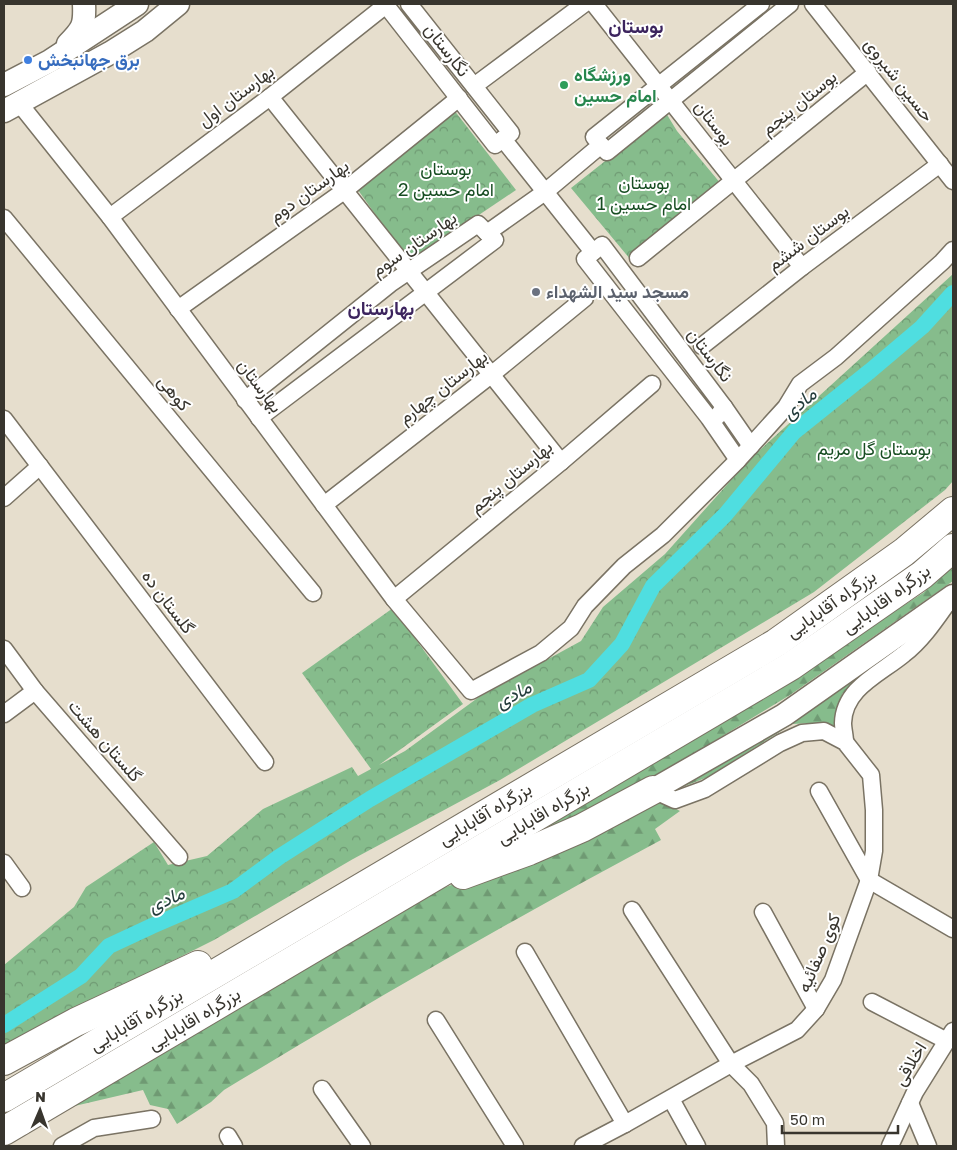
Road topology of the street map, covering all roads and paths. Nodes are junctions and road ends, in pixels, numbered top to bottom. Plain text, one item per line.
1 (84, 4) edge
2 (137, 4) edge
3 (178, 4) edge
4 (386, 4) edge
5 (410, 4) edge
6 (584, 4) edge
7 (594, 4) edge
8 (761, 4) edge
9 (790, 4) edge
10 (813, 4) edge
11 (50, 61) junction
12 (868, 72) junction
13 (4, 85) edge
14 (658, 85) junction
15 (474, 86) junction
16 (270, 96) junction
17 (459, 98) junction
18 (670, 100) junction
19 (12, 107) edge
20 (499, 142) junction
21 (601, 145) junction
22 (940, 164) junction
23 (734, 181) junction
24 (953, 181) edge
25 (344, 191) junction
26 (544, 192) junction
27 (110, 217) junction
28 (4, 218) edge
29 (487, 233) junction
30 (953, 250) edge
31 (593, 252) junction
32 (638, 258) dead end
33 (802, 267) junction
34 (408, 271) junction
35 (426, 294) junction
36 (586, 298) dead end
37 (178, 309) junction
38 (702, 346) dead end
39 (491, 375) junction
40 (652, 384) dead end
41 (246, 400) junction
42 (724, 408) junction
43 (259, 418) junction
44 (709, 418) junction
45 (4, 419) edge
46 (751, 446) junction
47 (738, 460) junction
48 (561, 462) junction
49 (40, 466) junction
50 (4, 498) edge
51 (324, 505) junction
52 (953, 511) edge
53 (953, 548) edge
54 (312, 593) dead end
55 (952, 597) edge
56 (394, 599) junction
57 (4, 649) edge
58 (35, 691) junction
59 (4, 714) edge
60 (845, 742) junction
61 (265, 762) dead end
62 (653, 790) junction
63 (819, 791) dead end
64 (178, 857) dead end
65 (4, 863) edge
66 (869, 880) junction
67 (22, 888) dead end
68 (343, 898) junction
69 (398, 899) junction
70 (632, 910) dead end
71 (763, 912) dead end
72 (953, 930) edge
73 (525, 952) dead end
74 (872, 1002) dead end
75 (816, 1009) junction
76 (436, 1020) dead end
77 (950, 1036) edge
78 (4, 1061) edge
79 (122, 1062) junction
80 (731, 1064) junction
81 (322, 1089) dead end
82 (4, 1098) edge
83 (670, 1099) junction
84 (910, 1103) junction
85 (152, 1119) dead end
86 (625, 1124) junction
87 (4, 1131) edge
88 (4, 1146) edge
89 (62, 1146) edge
90 (362, 1146) edge
91 (515, 1146) edge
92 (583, 1146) edge
93 (697, 1146) edge
94 (776, 1146) edge
95 (890, 1146) edge
96 (928, 1146) edge

1 - 11 main road
2 - 11 main road
3 - 19 main road
4 - 16 street, بهارستان اول
4 - 17 street, نگارستان
5 - 15 street
6 - 15 street
7 - 14 street, بوستان
8 - 14 street
9 - 18 street
10 - 12 street, حسین شیروی
11 - 13 main road
12 - 22 street, حسین شیروی
12 - 23 street, بوستان پنجم
14 - 18 street, بوستان
14 - 21 street
15 - 20 street
16 - 25 street
16 - 27 street, بهارستان اول
17 - 20 street, نگارستان
17 - 25 street, بهارستان دوم
18 - 21 street
18 - 23 street, بوستان
19 - 27 street, بهارستان
20 - 26 street, نگارستان
21 - 26 street
22 - 24 street, حسین شیروی
22 - 33 street, بوستان ششم
23 - 32 street, بوستان پنجم
23 - 33 street, بوستان
25 - 34 street
25 - 37 street, بهارستان دوم
26 - 29 street
26 - 31 street, نگارستان
27 - 37 street, بهارستان
28 - 54 street, کوهی
29 - 34 street, بهارستان سوم
29 - 35 street
30 - 46 street
31 - 42 street, نگارستان
31 - 44 street
33 - 38 street, بوستان ششم
34 - 35 street
34 - 41 street, بهارستان سوم
35 - 39 street
35 - 43 street
36 - 39 street, بهارستان چهارم
37 - 41 street, بهارستان
39 - 48 street
39 - 51 street, بهارستان چهارم
40 - 48 street, بهارستان پنجم
41 - 43 street, بهارستان
42 - 44 street, نگارستان
42 - 46 street
43 - 51 street, بهارستان
44 - 47 street
45 - 49 street, گلستان ده
46 - 47 street
47 - 56 street, بهارستان
48 - 56 street, بهارستان پنجم
49 - 50 street
49 - 61 street, گلستان ده
51 - 56 street, بهارستان
52 - 68 highway, بزرگراه آقابابایی
53 - 69 highway, بزرگراه اقابابایی
55 - 60 street
55 - 62 main road
57 - 58 street, گلستان هشت
58 - 59 street
58 - 64 street, گلستان هشت
60 - 62 street
60 - 66 street, کوی صفائیه
62 - 69 highway
63 - 66 street
65 - 67 street
66 - 72 street
66 - 75 street, کوی صفائیه
68 - 78 highway
68 - 82 highway, بزرگراه آقابابایی
69 - 79 highway, بزرگراه اقابابایی
70 - 80 street
71 - 75 street
73 - 86 street
74 - 77 street
75 - 80 street, کوی صفائیه
76 - 91 street
77 - 84 street, اخلاقی
79 - 87 highway, بزرگراه آقابابایی
79 - 88 highway
80 - 83 street, کوی صفائیه
80 - 94 street
81 - 90 street
83 - 86 street, کوی صفائیه
83 - 93 street
84 - 95 street, اخلاقی
84 - 96 street
85 - 89 street
86 - 92 street, کوی صفائیه

